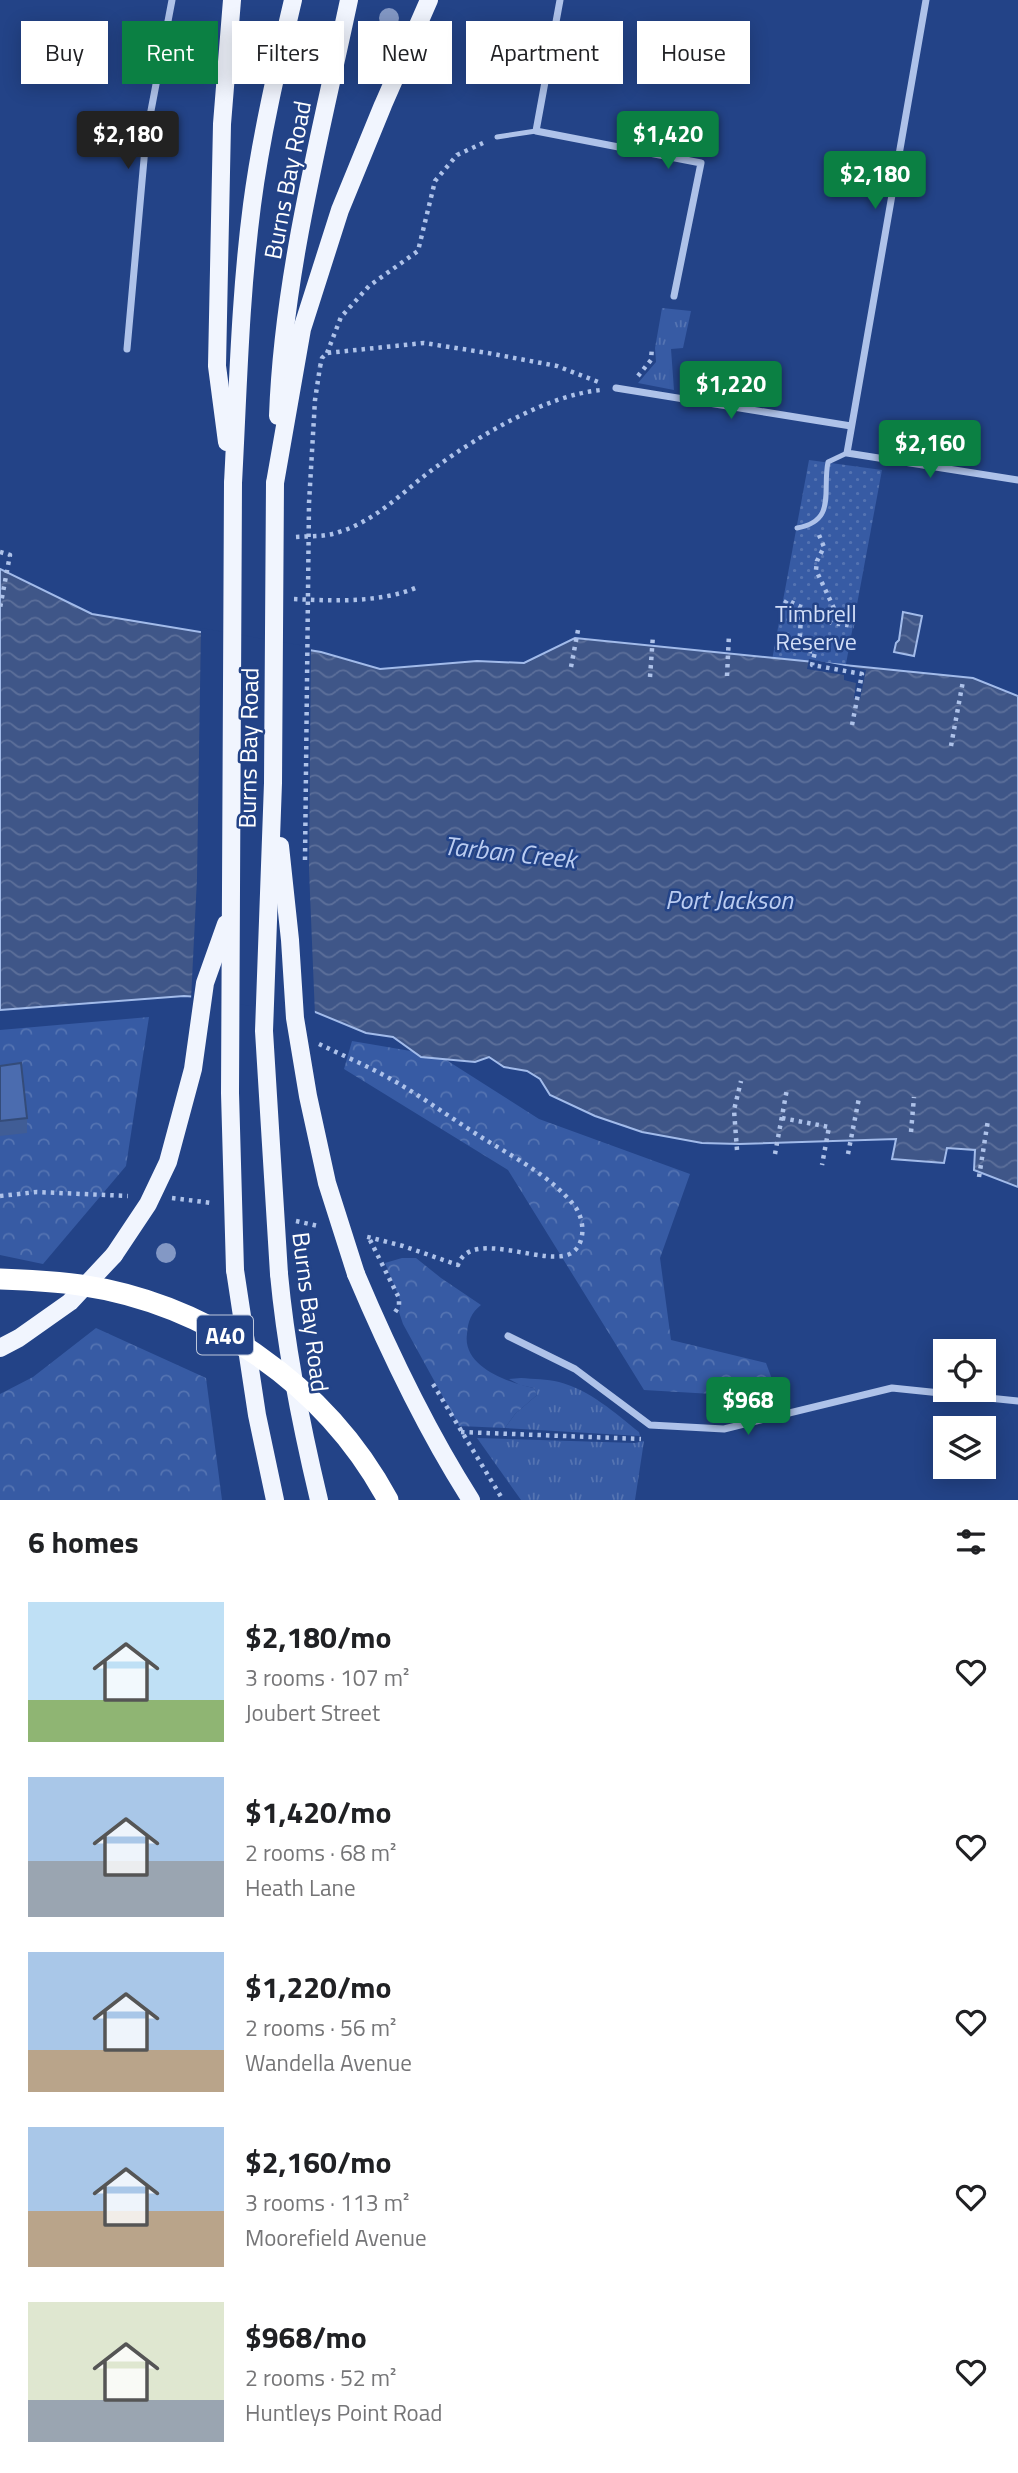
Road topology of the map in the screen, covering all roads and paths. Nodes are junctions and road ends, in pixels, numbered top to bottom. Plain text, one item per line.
1 (172, 0) edge
2 (232, 0) edge
3 (293, 0) edge
4 (349, 0) edge
5 (429, 0) edge
6 (560, 0) edge
7 (926, 0) edge
8 (536, 131) junction
9 (497, 136) joint
10 (674, 296) dead end
11 (652, 347) dead end
12 (127, 349) dead end
13 (327, 354) junction
14 (635, 380) dead end
15 (616, 388) joint
16 (584, 391) dead end
17 (851, 426) junction
18 (846, 453) junction
19 (1018, 480) edge
20 (233, 483) junction
21 (275, 483) junction
22 (813, 523) junction
23 (797, 528) dead end
24 (288, 538) dead end
25 (0, 552) edge
26 (418, 587) dead end
27 (288, 598) dead end
28 (0, 608) edge
29 (838, 624) junction
30 (854, 626) dead end
31 (578, 630) dead end
32 (729, 634) dead end
33 (653, 635) dead end
34 (572, 667) dead end
35 (727, 676) dead end
36 (650, 677) dead end
37 (962, 681) dead end
38 (852, 722) dead end
39 (951, 746) dead end
40 (273, 783) junction
41 (305, 865) dead end
42 (231, 911) junction
43 (314, 1035) dead end
44 (741, 1081) dead end
45 (787, 1089) dead end
46 (914, 1097) dead end
47 (859, 1098) dead end
48 (782, 1118) junction
49 (988, 1120) dead end
50 (911, 1132) dead end
51 (737, 1150) dead end
52 (775, 1154) dead end
53 (848, 1154) dead end
54 (822, 1165) dead end
55 (979, 1177) dead end
56 (359, 1236) dead end
57 (368, 1236) dead end
58 (365, 1247) dead end
59 (458, 1265) dead end
60 (0, 1279) edge
61 (389, 1304) dead end
62 (508, 1336) dead end
63 (0, 1348) edge
64 (427, 1374) dead end
65 (1018, 1401) edge
66 (460, 1432) junction
67 (646, 1438) dead end
68 (275, 1500) edge
69 (320, 1500) edge
70 (388, 1500) edge
71 (471, 1500) edge
72 (503, 1500) edge

1 - 12 street
2 - 20 main road
3 - 20 main road, Burns Bay Road
4 - 21 main road, Burns Bay Road
5 - 21 main road
6 - 8 street
7 - 17 street
8 - 9 lane
8 - 10 street
9 - 13 path
11 - 14 path
13 - 15 path
13 - 41 path, bridge
15 - 17 street
16 - 24 path
17 - 18 street
18 - 19 street
18 - 22 lane
20 - 42 main road, Burns Bay Road, bridge
21 - 40 main road, Burns Bay Road, bridge
22 - 23 lane
22 - 29 path
25 - 28 path
26 - 27 path
29 - 30 path
29 - 38 path
31 - 34 path
32 - 35 path
33 - 36 path
37 - 39 path
40 - 69 main road, Burns Bay Road, bridge
40 - 71 main road, bridge
42 - 63 main road, bridge
42 - 68 main road, Burns Bay Road, bridge
43 - 59 path
44 - 51 path
45 - 48 path
46 - 50 path
47 - 53 path
48 - 52 path
48 - 54 path
49 - 55 path
56 - 58 path
57 - 61 path
60 - 70 highway, A40, bridge
62 - 65 street
64 - 66 path
66 - 67 path
66 - 72 path

